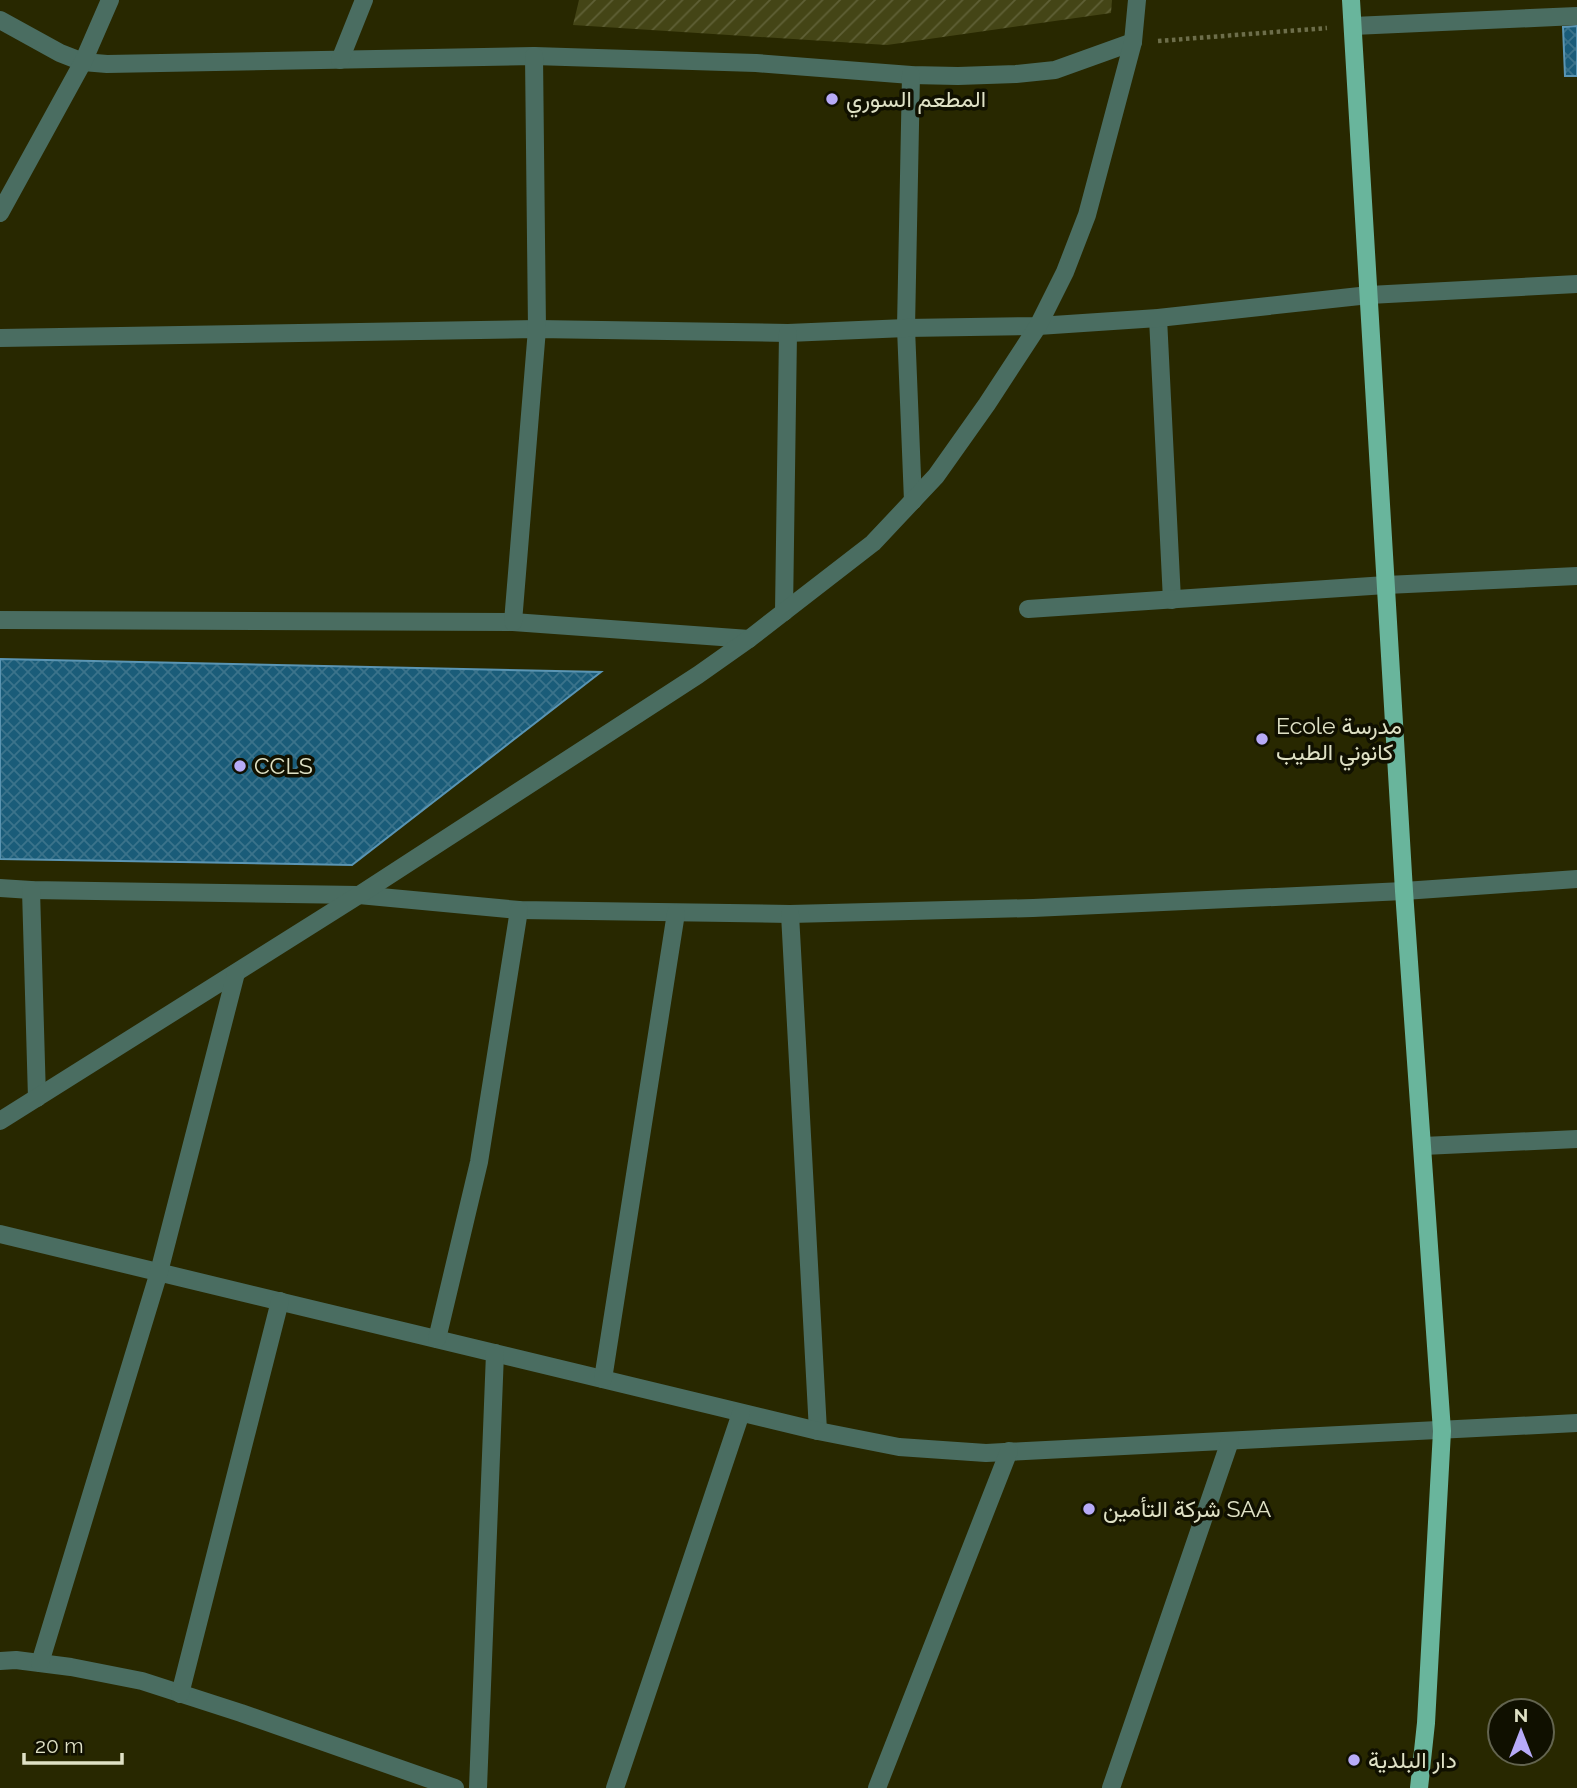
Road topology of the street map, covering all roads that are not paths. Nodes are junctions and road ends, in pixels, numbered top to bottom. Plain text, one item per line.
1 (110, 0) edge
2 (365, 0) edge
3 (1137, 0) edge
4 (1352, 0) edge
5 (1577, 16) edge
6 (0, 20) edge
7 (1353, 26) junction
8 (1133, 42) junction
9 (534, 56) junction
10 (340, 60) junction
11 (83, 62) junction
12 (911, 75) junction
13 (0, 213) edge
14 (1577, 284) edge
15 (1369, 295) junction
16 (1158, 318) junction
17 (1038, 326) junction
18 (906, 328) junction
19 (537, 329) junction
20 (788, 333) junction
21 (0, 338) edge
22 (913, 501) junction
23 (1577, 576) edge
24 (1386, 586) junction
25 (1172, 600) junction
26 (1028, 609) dead end
27 (784, 612) junction
28 (0, 620) edge
29 (513, 622) junction
30 (749, 639) junction
31 (1577, 879) edge
32 (0, 888) edge
33 (31, 890) junction
34 (1404, 891) junction
35 (359, 895) junction
36 (519, 910) junction
37 (676, 913) junction
38 (790, 914) junction
39 (236, 973) junction
40 (37, 1098) junction
41 (0, 1121) edge
42 (1577, 1139) edge
43 (1423, 1146) junction
44 (0, 1234) edge
45 (159, 1272) junction
46 (280, 1301) junction
47 (437, 1339) junction
48 (495, 1353) junction
49 (603, 1378) junction
50 (741, 1413) junction
51 (1577, 1423) edge
52 (1442, 1431) junction
53 (818, 1432) junction
54 (1230, 1441) junction
55 (1009, 1451) junction
56 (0, 1661) edge
57 (40, 1663) junction
58 (180, 1694) junction
59 (455, 1788) edge
60 (478, 1788) edge
61 (615, 1788) edge
62 (877, 1788) edge
63 (1111, 1788) edge
64 (1419, 1788) edge

1 - 11 street
2 - 10 street
3 - 8 street
4 - 7 main road
5 - 7 street
6 - 11 street
7 - 15 main road
8 - 12 street
8 - 17 street
9 - 10 street
9 - 12 street
9 - 19 street
10 - 11 street
11 - 13 street
12 - 18 street
14 - 15 street
15 - 16 street
15 - 24 main road
16 - 17 street
16 - 25 street
17 - 18 street
17 - 22 street
18 - 20 street
18 - 22 street
19 - 20 street
19 - 21 street
19 - 29 street
20 - 27 street
22 - 27 street
23 - 24 street
24 - 25 street
24 - 34 main road
25 - 26 street
27 - 30 street
28 - 29 street
29 - 30 street
30 - 35 street
31 - 34 street
32 - 33 street
33 - 35 street
33 - 40 street
34 - 38 street
34 - 43 main road
35 - 36 street
35 - 39 street
36 - 37 street
36 - 47 street
37 - 38 street
37 - 49 street
38 - 53 street
39 - 40 street
39 - 45 street
40 - 41 street
42 - 43 street
43 - 52 main road
44 - 45 street
45 - 46 street
45 - 57 street
46 - 47 street
46 - 58 street
47 - 48 street
48 - 49 street
48 - 60 street
49 - 50 street
50 - 53 street
50 - 61 street
51 - 52 street
52 - 54 street
52 - 64 main road
53 - 55 street
54 - 55 street
54 - 63 street
55 - 62 street
56 - 57 street
57 - 58 street
58 - 59 street

